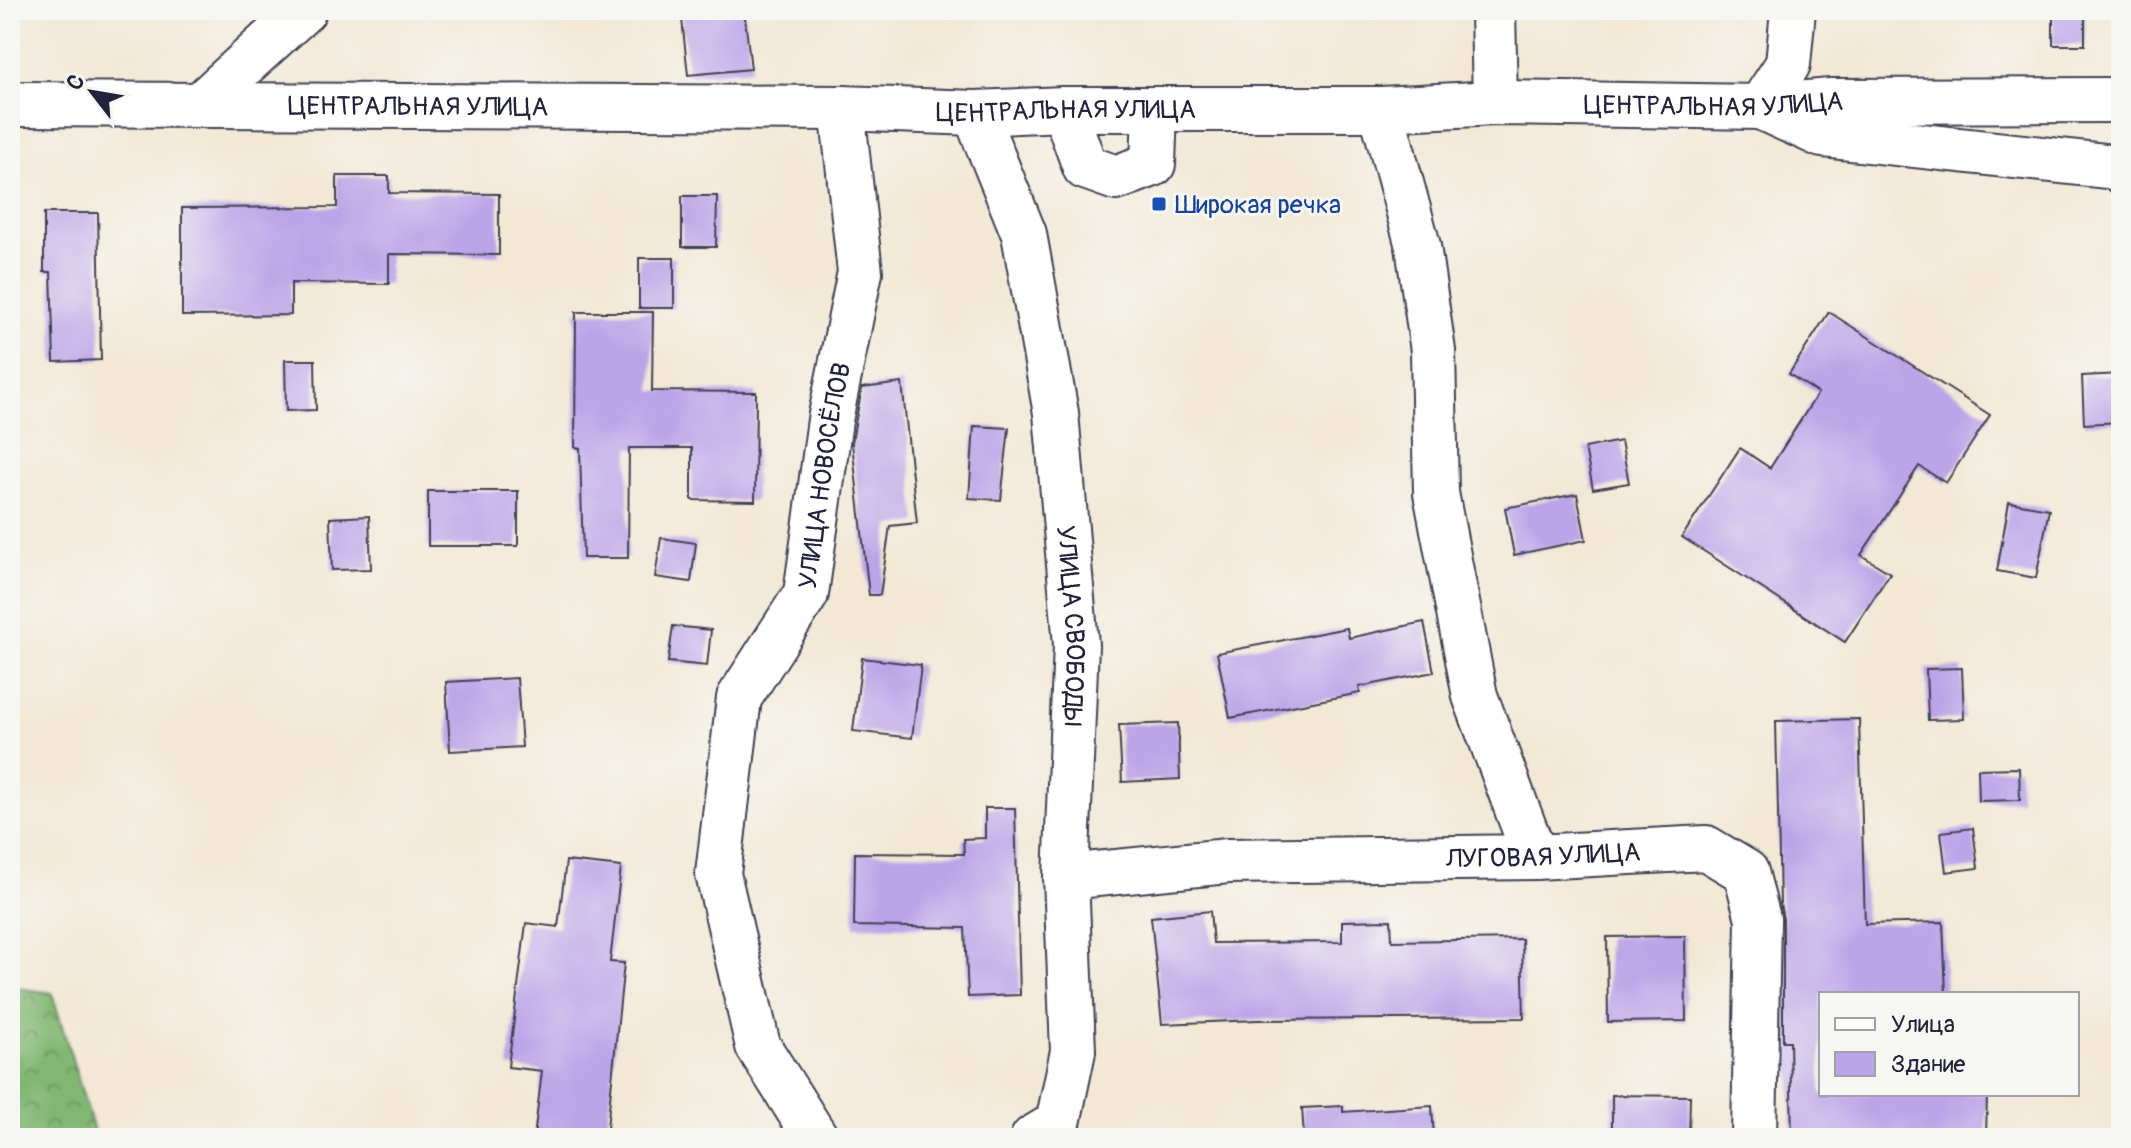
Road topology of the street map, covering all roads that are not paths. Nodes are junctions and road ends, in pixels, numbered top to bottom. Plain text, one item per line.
1 (304, 10) edge
2 (1493, 10) edge
3 (1793, 10) edge
4 (2121, 100) edge
5 (202, 103) junction
6 (1495, 103) junction
7 (10, 104) edge
8 (1760, 107) junction
9 (842, 108) junction
10 (1064, 109) junction
11 (1381, 109) junction
12 (1155, 110) junction
13 (975, 113) junction
14 (2121, 171) edge
15 (1535, 857) junction
16 (1066, 877) junction
17 (816, 1138) edge
18 (1033, 1138) edge
19 (1754, 1138) edge

1 - 5 street
2 - 6 street
3 - 8 street
4 - 8 street, ЦЕНТРАЛЬНАЯ УЛИЦА
5 - 7 street, ЦЕНТРАЛЬНАЯ УЛИЦА
5 - 9 street, ЦЕНТРАЛЬНАЯ УЛИЦА
6 - 8 street, ЦЕНТРАЛЬНАЯ УЛИЦА
6 - 11 street, ЦЕНТРАЛЬНАЯ УЛИЦА
8 - 14 street
9 - 13 street, ЦЕНТРАЛЬНАЯ УЛИЦА
9 - 17 street, УЛИЦА НОВОСЁЛОВ
10 - 12 street, ЦЕНТРАЛЬНАЯ УЛИЦА
10 - 12 street
10 - 13 street, ЦЕНТРАЛЬНАЯ УЛИЦА
11 - 12 street, ЦЕНТРАЛЬНАЯ УЛИЦА
11 - 15 street
13 - 16 street, УЛИЦА СВОБОДЫ
15 - 16 street, ЛУГОВАЯ УЛИЦА
15 - 19 street, ЛУГОВАЯ УЛИЦА
16 - 18 street, УЛИЦА СВОБОДЫ

